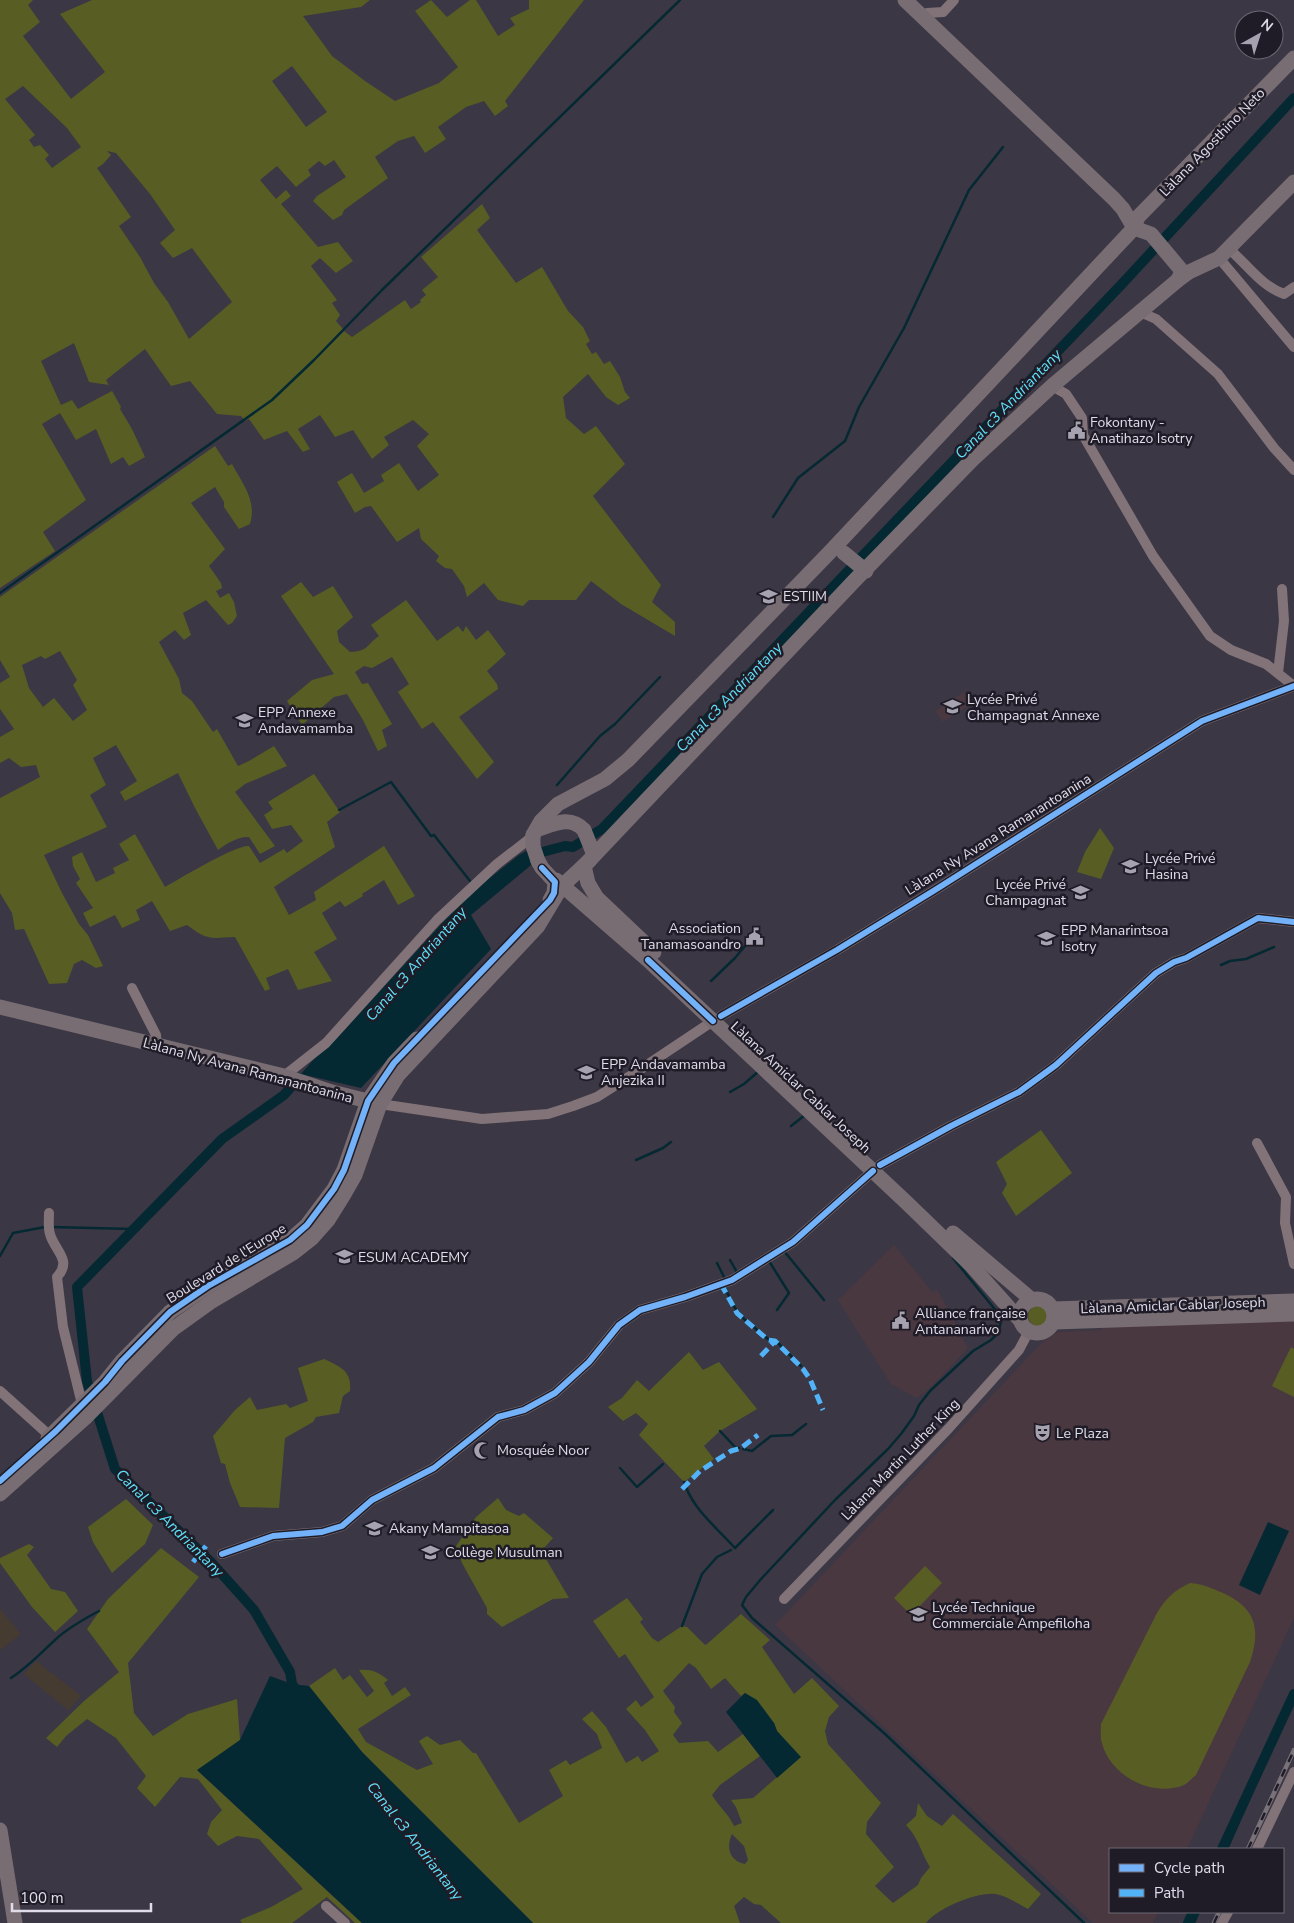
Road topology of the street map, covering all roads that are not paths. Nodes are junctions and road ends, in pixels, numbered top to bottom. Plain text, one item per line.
1 (905, 0) edge
2 (913, 0) edge
3 (954, 0) edge
4 (927, 13) junction
5 (1294, 58) edge
6 (1294, 182) edge
7 (1142, 226) junction
8 (1224, 254) junction
9 (1184, 276) junction
10 (1294, 288) edge
11 (1140, 312) junction
12 (1294, 347) edge
13 (1052, 386) junction
14 (1294, 470) edge
15 (836, 553) junction
16 (861, 575) junction
17 (1282, 590) dead end
18 (1278, 673) junction
19 (1294, 686) edge
20 (535, 833) junction
21 (589, 861) junction
22 (540, 864) junction
23 (562, 886) junction
24 (1294, 922) edge
25 (132, 988) dead end
26 (0, 1007) edge
27 (717, 1019) junction
28 (157, 1045) junction
29 (291, 1078) junction
30 (374, 1102) junction
31 (1257, 1143) dead end
32 (876, 1168) junction
33 (1290, 1195) edge
34 (49, 1221) dead end
35 (1294, 1264) edge
36 (1032, 1300) junction
37 (1293, 1302) edge
38 (1053, 1315) junction
39 (1024, 1326) junction
40 (0, 1391) edge
41 (84, 1408) junction
42 (50, 1436) junction
43 (0, 1481) edge
44 (0, 1494) edge
45 (222, 1554) dead end
46 (784, 1599) dead end
47 (1294, 1772) edge
48 (1291, 1786) edge
49 (0, 1830) edge
50 (1259, 1848) edge
51 (0, 1888) edge
52 (326, 1906) dead end
53 (6, 1923) edge
54 (15, 1923) edge
55 (345, 1923) edge

1 - 7 main road
2 - 4 main road
3 - 4 street
4 - 7 main road
5 - 7 main road, Làlana Agosthino Neto
6 - 8 main road
7 - 9 main road
7 - 15 main road, Làlana Agosthino Neto
8 - 9 main road, Boulevard de l'Europe
8 - 10 street
8 - 12 street
9 - 11 main road, Boulevard de l'Europe
11 - 13 main road, Boulevard de l'Europe
11 - 14 street
13 - 16 main road, Boulevard de l'Europe
13 - 18 street
15 - 16 main road, bridge
15 - 20 main road, Làlana Agosthino Neto
16 - 21 main road, Boulevard de l'Europe
17 - 18 street
18 - 19 street
19 - 27 street, Làlana Ny Avana Ramanantoanina
20 - 21 main road, Làlana Amiclar Cablar Joseph, bridge
20 - 22 main road, bridge
20 - 29 street
21 - 23 main road, Boulevard de l'Europe
21 - 27 main road, Làlana Amiclar Cablar Joseph
22 - 23 main road, Làlana Amiclar Cablar Joseph
22 - 30 main road
23 - 27 main road, Làlana Amiclar Cablar Joseph
23 - 30 main road, Boulevard de l'Europe
24 - 32 street
25 - 28 street
26 - 28 main road, Làlana Ny Avana Ramanantoanina
27 - 30 street, Làlana Ny Avana Ramanantoanina
27 - 32 main road, Làlana Amiclar Cablar Joseph
28 - 29 main road, Làlana Ny Avana Ramanantoanina
29 - 30 main road, Làlana Ny Avana Ramanantoanina
30 - 41 main road, Boulevard de l'Europe
30 - 41 main road, Boulevard de l'Europe
31 - 33 street
32 - 36 main road, Làlana Amiclar Cablar Joseph
32 - 39 main road, Làlana Amiclar Cablar Joseph
32 - 45 street
33 - 35 street
34 - 41 street
36 - 38 main road
36 - 39 main road
37 - 38 main road, Làlana Amiclar Cablar Joseph
38 - 39 main road
39 - 46 street, Làlana Martin Luther King
40 - 42 street
41 - 42 main road
41 - 44 main road
42 - 43 main road
47 - 48 street
48 - 50 street
49 - 54 main road
51 - 53 main road
52 - 55 street

